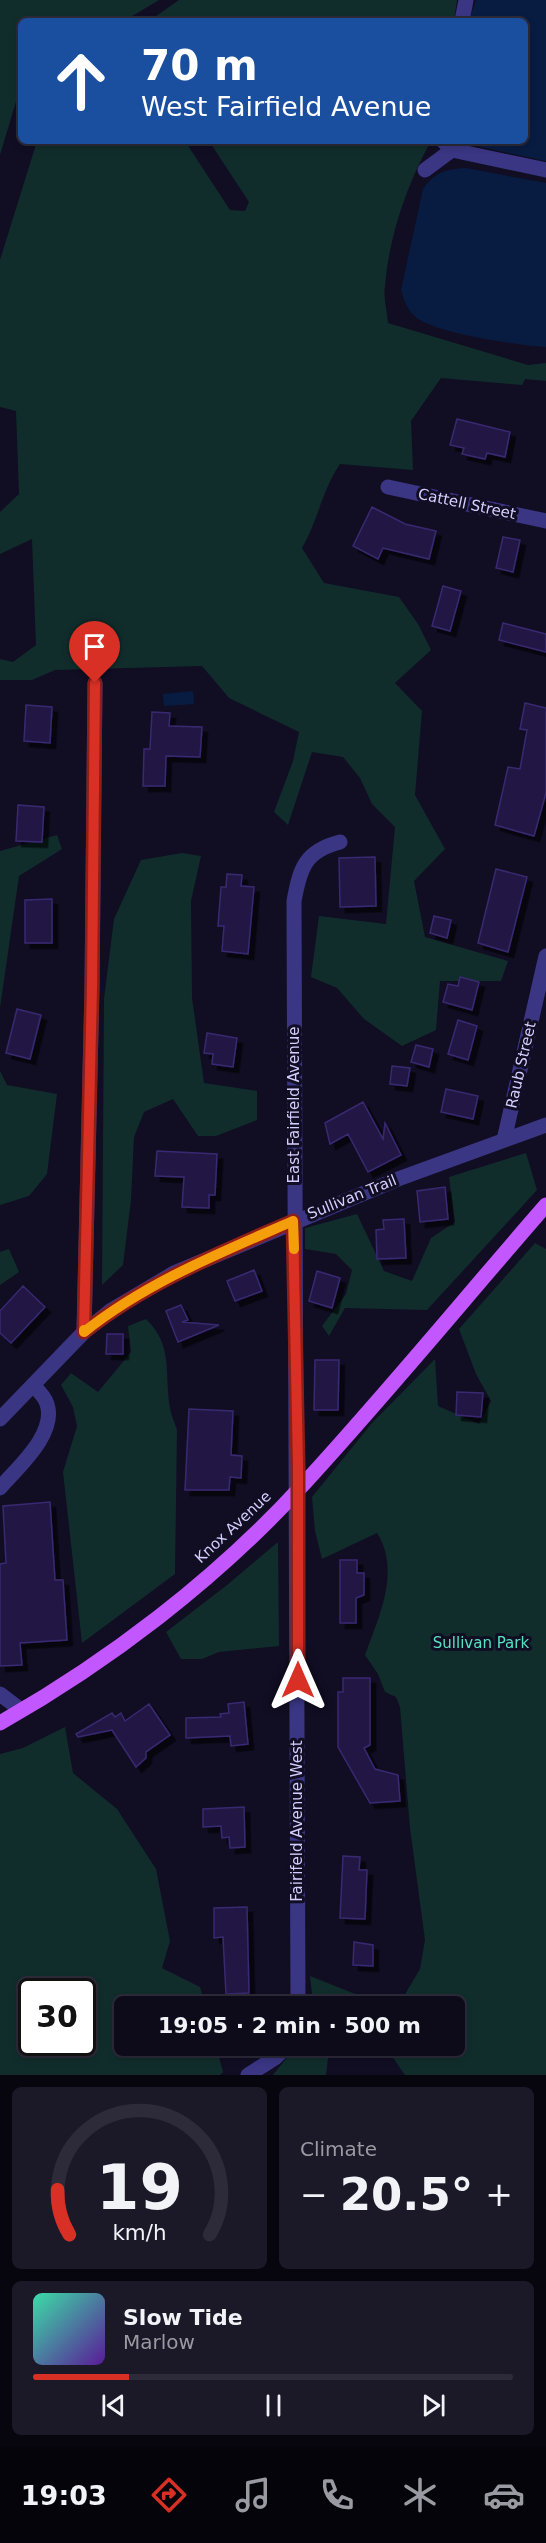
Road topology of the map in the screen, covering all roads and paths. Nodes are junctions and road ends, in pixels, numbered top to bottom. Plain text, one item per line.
1 (466, 0) edge
2 (463, 18) edge
3 (447, 146) edge
4 (425, 170) dead end
5 (546, 170) edge
6 (388, 487) dead end
7 (546, 521) edge
8 (95, 683) dead end
9 (340, 842) dead end
10 (546, 956) edge
11 (546, 1125) edge
12 (504, 1140) junction
13 (546, 1205) edge
14 (293, 1221) junction
15 (84, 1332) junction
16 (33, 1384) junction
17 (0, 1419) edge
18 (0, 1488) edge
19 (298, 1490) junction
20 (0, 1694) edge
21 (21, 1710) junction
22 (0, 1722) edge
23 (298, 1996) edge
24 (277, 2056) edge
25 (248, 2075) edge

1 - 2 street
3 - 4 street
3 - 5 street
6 - 7 street, Cattell Street
8 - 15 street
9 - 14 street, East Fairfield Avenue
10 - 12 street, Raub Street
11 - 12 street, Sullivan Trail
12 - 14 street, Sullivan Trail
13 - 19 main road, Knox Avenue
14 - 15 street, Sullivan Trail
14 - 19 street, East Fairfield Avenue
15 - 16 street, Sullivan Trail
16 - 17 street, Sullivan Trail
16 - 18 street
19 - 21 main road, Knox Avenue
19 - 23 street, Fairifeld Avenue West
20 - 21 street
21 - 22 main road, Knox Avenue
24 - 25 street

